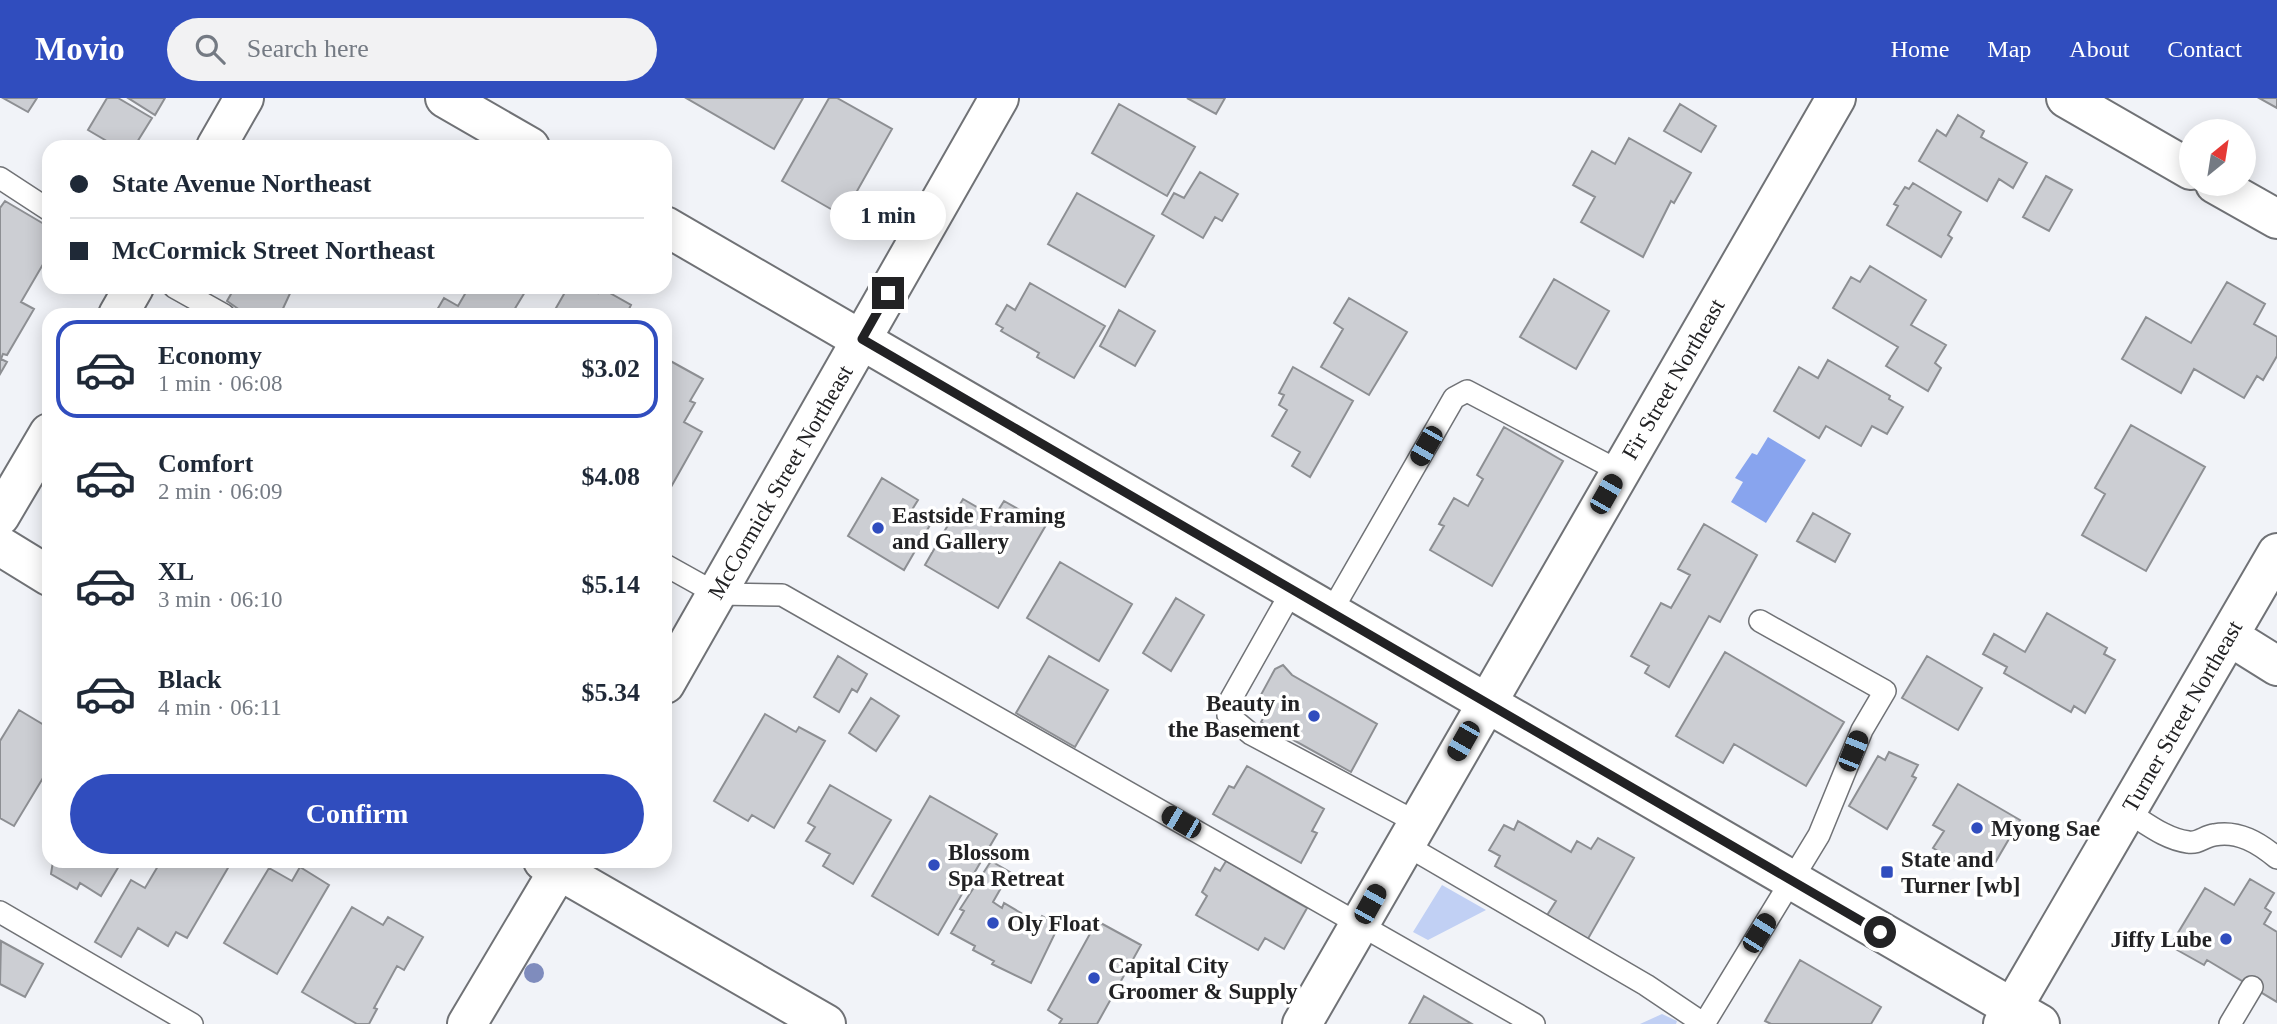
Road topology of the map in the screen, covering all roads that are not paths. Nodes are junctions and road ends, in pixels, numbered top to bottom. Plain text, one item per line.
1 (244, 98) edge
2 (445, 98) edge
3 (999, 98) edge
4 (1836, 98) edge
5 (2066, 98) edge
6 (220, 140) edge
7 (518, 140) edge
8 (2179, 163) edge
9 (0, 178) edge
10 (2236, 196) edge
11 (42, 205) edge
12 (2277, 219) edge
13 (672, 230) edge
14 (186, 294) edge
15 (212, 308) edge
16 (862, 339) junction
17 (42, 445) edge
18 (1619, 471) junction
19 (0, 516) edge
20 (0, 546) edge
21 (2277, 553) edge
22 (672, 569) edge
23 (42, 572) edge
24 (1293, 589) junction
25 (717, 594) junction
26 (1331, 612) junction
27 (1760, 621) dead end
28 (2229, 636) junction
29 (2277, 666) edge
30 (672, 672) edge
31 (1485, 703) junction
32 (2126, 811) junction
33 (1410, 833) junction
34 (2277, 858) edge
35 (553, 868) edge
36 (562, 868) edge
37 (1791, 880) junction
38 (0, 912) edge
39 (1359, 923) junction
40 (2252, 987) dead end
41 (2019, 1019) edge
42 (192, 1024) edge
43 (467, 1024) edge
44 (825, 1024) edge
45 (1302, 1024) edge
46 (1534, 1024) edge
47 (2230, 1024) edge

1 - 6 street
2 - 7 street
3 - 16 street, McCormick Street Northeast
4 - 18 street, Fir Street Northeast
5 - 8 street
9 - 11 lane
10 - 12 street
13 - 16 street
14 - 15 lane
16 - 24 street
16 - 25 street, McCormick Street Northeast
17 - 19 street
18 - 26 lane
18 - 31 street, Fir Street Northeast
20 - 23 street
21 - 28 street, Turner Street Northeast
22 - 25 lane
24 - 26 street
24 - 33 lane
25 - 30 street, McCormick Street Northeast
25 - 39 lane
26 - 31 street
27 - 37 lane
28 - 29 street
28 - 32 street, Turner Street Northeast
31 - 33 street, Fir Street Northeast
31 - 37 street
32 - 34 lane
32 - 41 street, Turner Street Northeast
33 - 37 lane
33 - 39 street, Fir Street Northeast
35 - 43 street
36 - 44 street
37 - 41 street
38 - 42 lane
39 - 45 street, Fir Street Northeast
39 - 46 lane
40 - 47 lane

